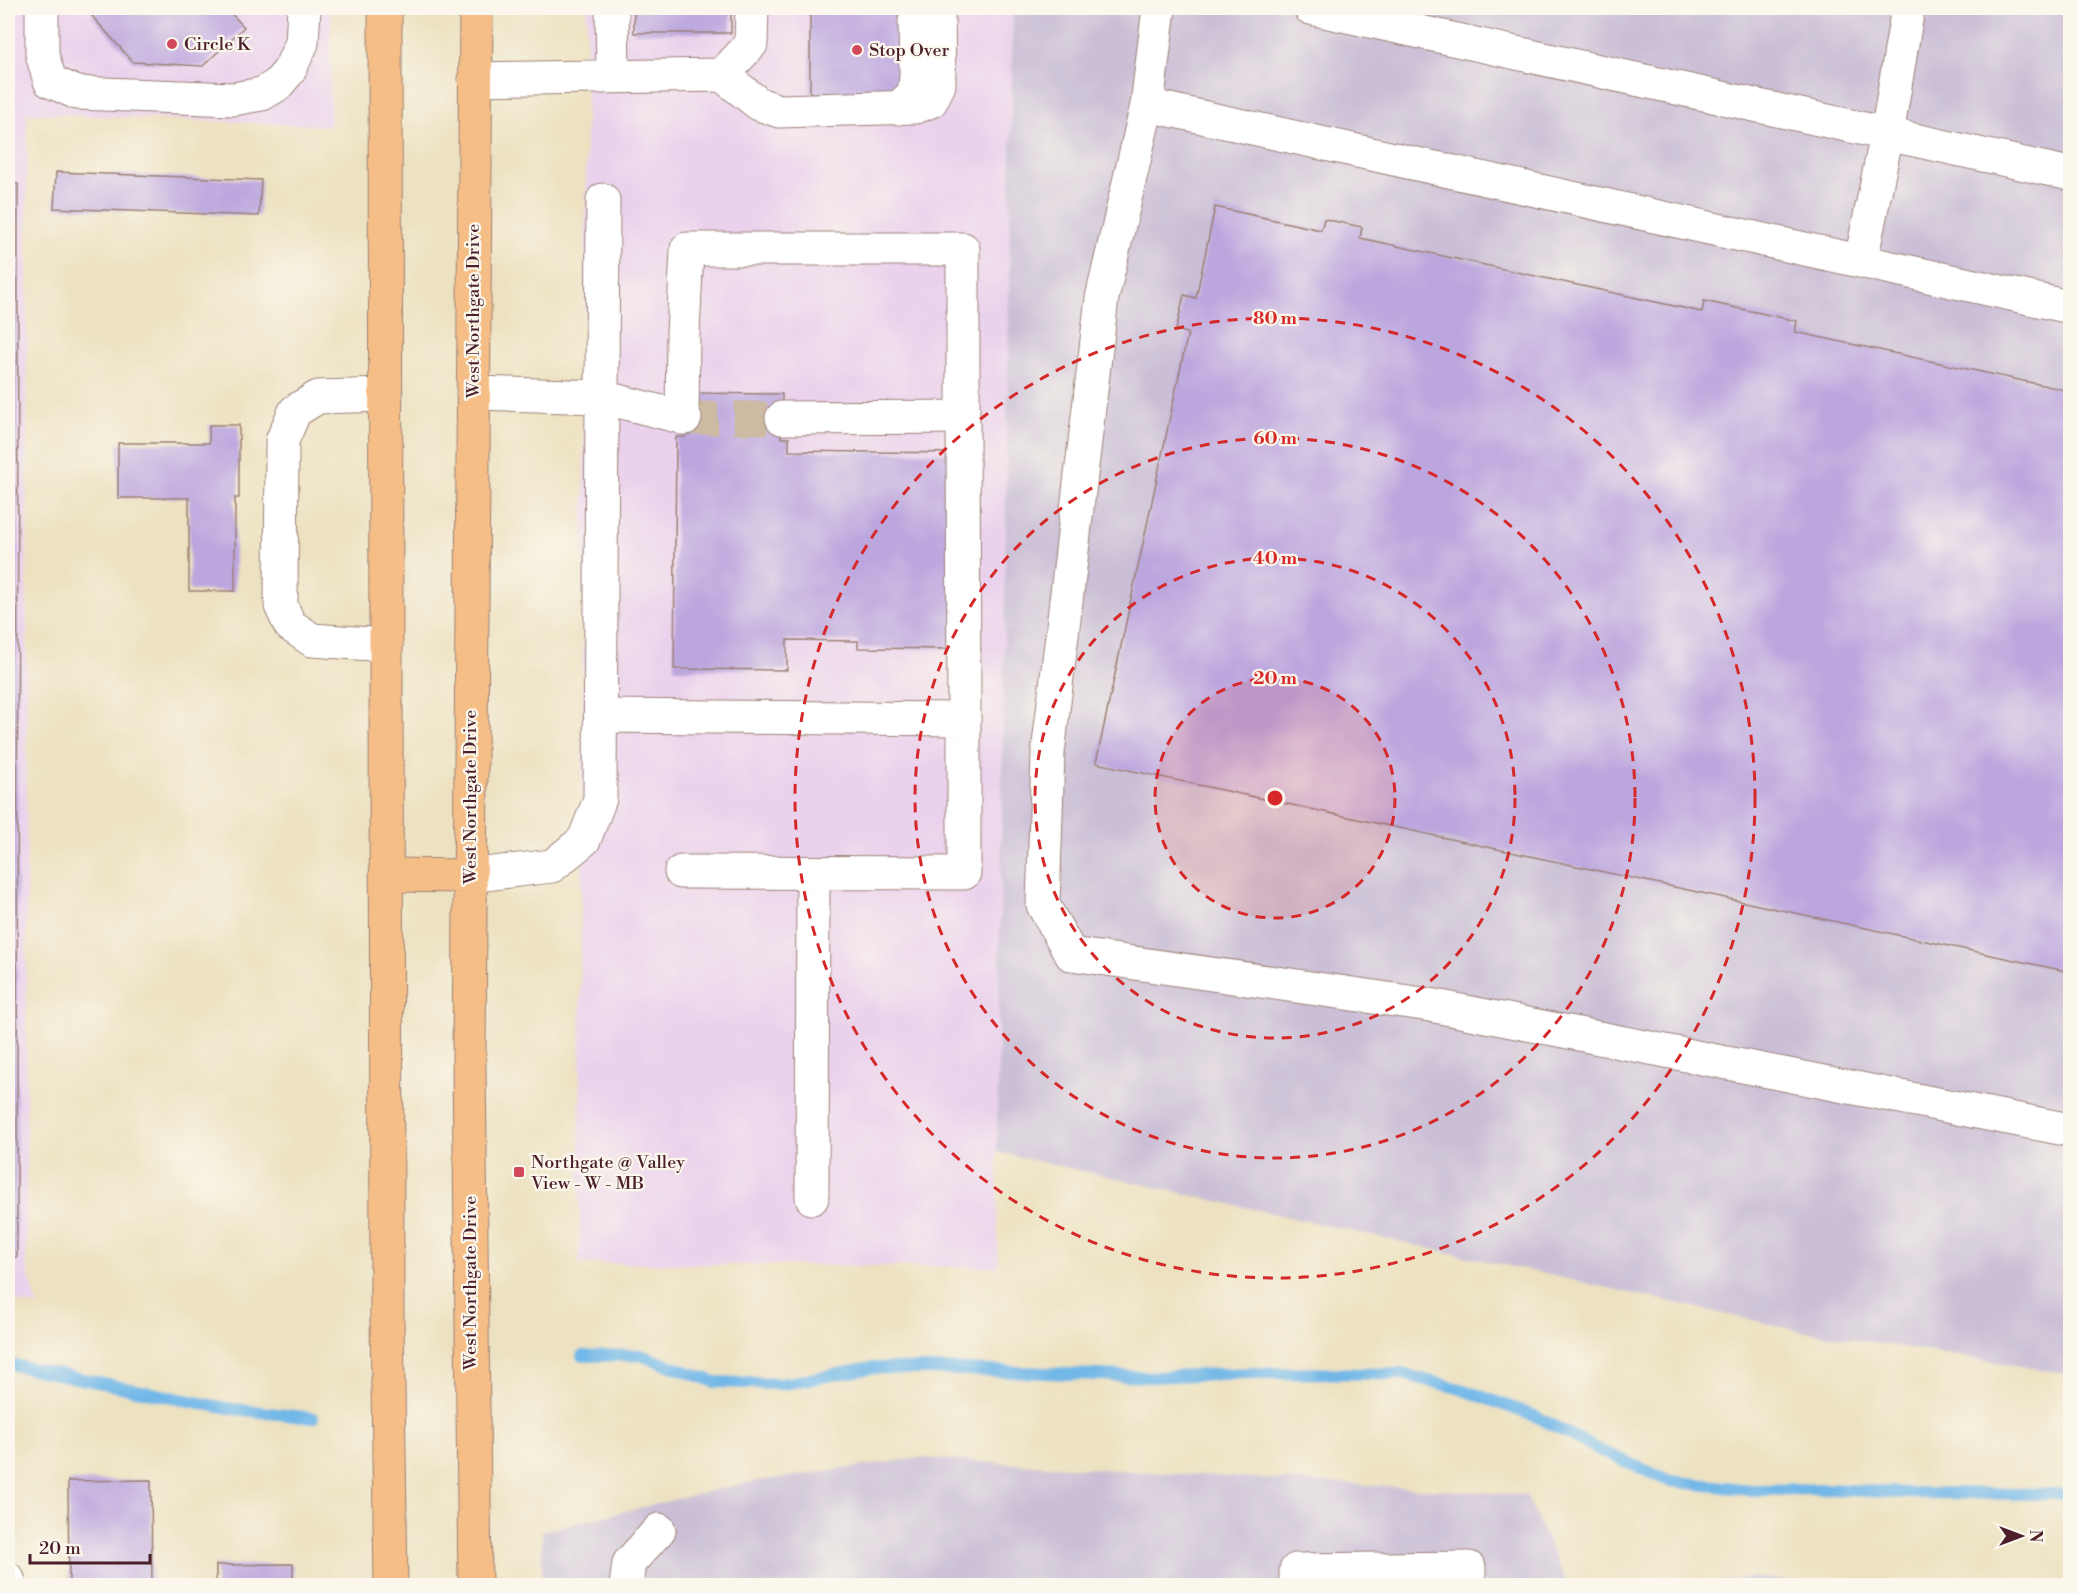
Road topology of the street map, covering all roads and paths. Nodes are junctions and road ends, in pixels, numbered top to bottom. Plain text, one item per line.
1 (42, 8) edge
2 (304, 8) edge
3 (385, 8) edge
4 (612, 8) edge
5 (752, 8) edge
6 (915, 8) edge
7 (938, 8) edge
8 (1159, 8) edge
9 (1310, 8) edge
10 (1908, 8) edge
11 (476, 10) edge
12 (722, 75) junction
13 (613, 76) junction
14 (475, 79) junction
15 (1147, 105) junction
16 (898, 108) junction
17 (1887, 134) junction
18 (2070, 174) edge
19 (603, 200) dead end
20 (1861, 260) junction
21 (2070, 307) edge
22 (473, 393) junction
23 (386, 395) junction
24 (602, 397) junction
25 (963, 417) junction
26 (782, 418) tunnel mouth
27 (386, 645) junction
28 (602, 716) junction
29 (964, 719) junction
30 (681, 872) dead end
31 (813, 873) junction
32 (386, 875) junction
33 (469, 876) junction
34 (2070, 1130) edge
35 (812, 1198) dead end
36 (659, 1530) dead end
37 (8, 1579) edge
38 (10, 1586) edge
39 (391, 1586) edge
40 (475, 1586) edge
41 (626, 1586) edge
42 (1296, 1586) edge
43 (1469, 1586) edge

1 - 2 lane
3 - 23 main road
4 - 13 lane
5 - 12 lane
6 - 16 lane
7 - 16 lane
8 - 15 lane
9 - 17 lane
10 - 17 lane
11 - 14 main road, West Northgate Drive
12 - 13 lane
12 - 16 lane
13 - 14 lane
14 - 22 main road, West Northgate Drive
15 - 20 lane
15 - 34 lane
17 - 18 lane
17 - 20 lane
19 - 24 lane
20 - 21 lane
22 - 24 lane
22 - 33 main road, West Northgate Drive
23 - 27 main road
23 - 27 lane
24 - 25 lane
24 - 28 lane
25 - 26 lane
25 - 29 lane
27 - 32 main road
28 - 29 lane
28 - 33 lane
29 - 31 lane
30 - 31 lane
31 - 35 lane
32 - 33 main road
32 - 39 main road
33 - 40 main road, West Northgate Drive
36 - 41 lane
37 - 38 lane
42 - 43 lane

